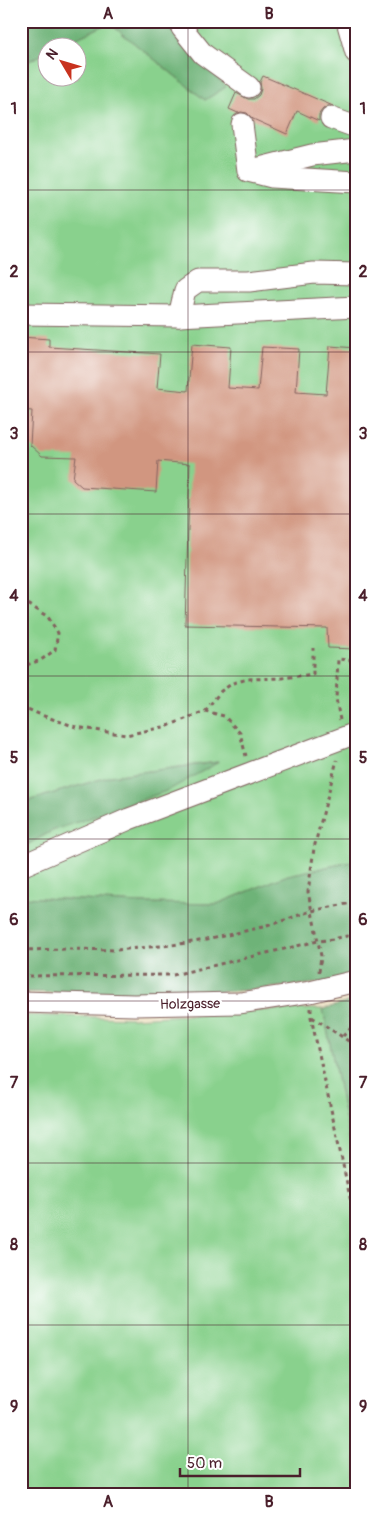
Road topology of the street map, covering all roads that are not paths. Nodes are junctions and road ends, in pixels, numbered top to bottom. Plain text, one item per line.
1 (183, 21) edge
2 (347, 21) edge
3 (356, 53) edge
4 (249, 86) dead end
5 (332, 118) dead end
6 (242, 124) dead end
7 (356, 127) edge
8 (356, 150) edge
9 (248, 171) junction
10 (356, 182) edge
11 (356, 274) edge
12 (356, 307) edge
13 (21, 314) edge
14 (179, 316) junction
15 (350, 735) edge
16 (21, 866) edge
17 (356, 981) edge
18 (21, 1002) edge

1 - 4 street
2 - 3 street
5 - 7 street
6 - 9 street
8 - 9 street
9 - 10 street
11 - 14 street
12 - 14 street
13 - 14 street
15 - 16 street
17 - 18 street, Holzgasse

